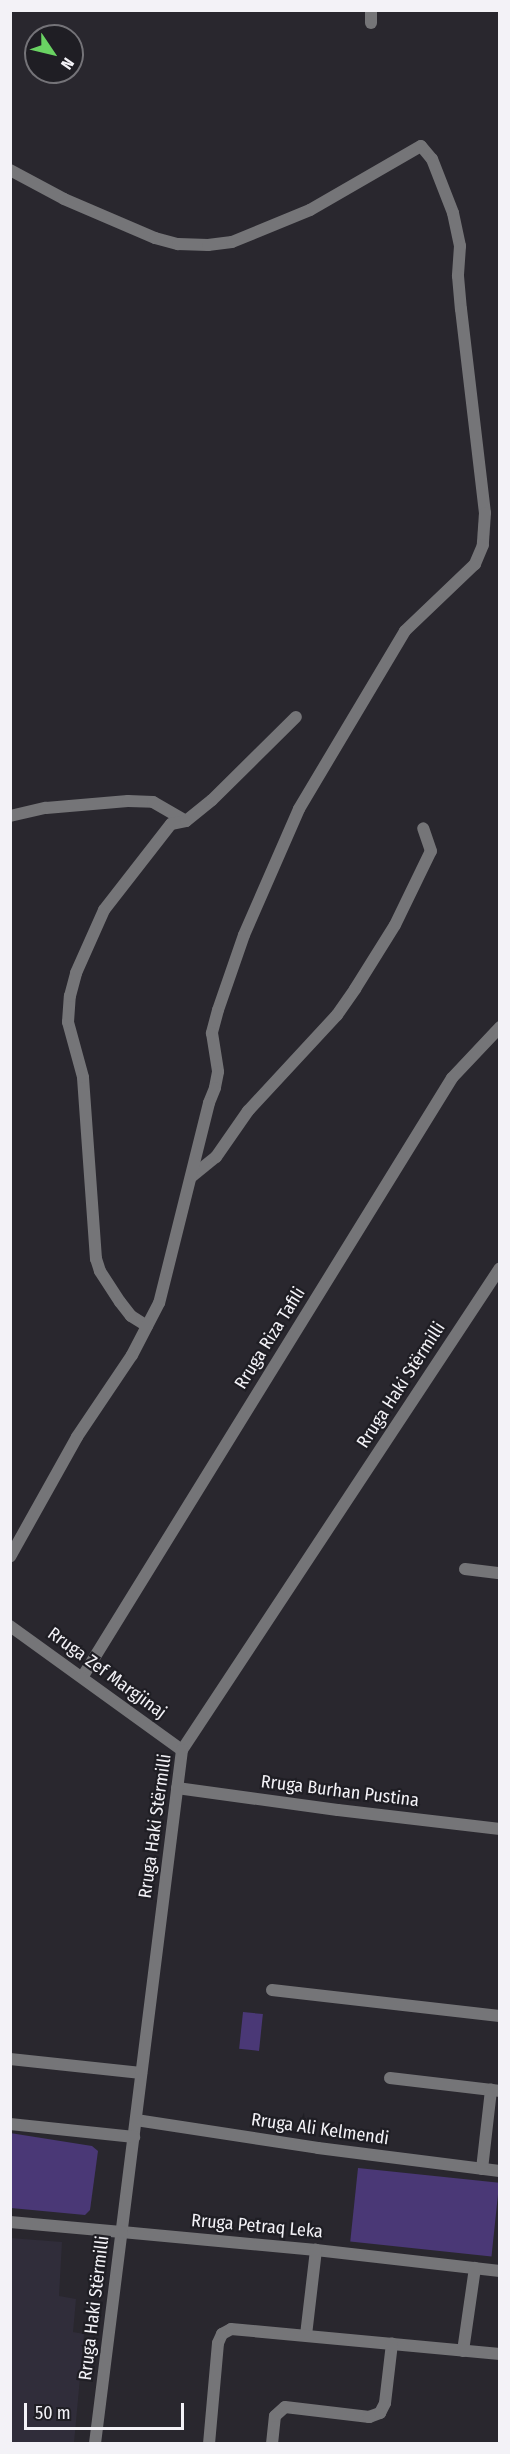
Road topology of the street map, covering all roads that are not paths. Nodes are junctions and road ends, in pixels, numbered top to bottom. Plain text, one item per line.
1 (10, 170) edge
2 (296, 717) dead end
3 (10, 816) edge
4 (186, 821) junction
5 (423, 828) dead end
6 (500, 1027) edge
7 (191, 1177) junction
8 (500, 1268) edge
9 (147, 1326) junction
10 (10, 1557) edge
11 (465, 1569) dead end
12 (500, 1573) edge
13 (10, 1626) edge
14 (84, 1676) junction
15 (182, 1750) junction
16 (177, 1788) junction
17 (500, 1829) edge
18 (272, 1990) dead end
19 (500, 2016) edge
20 (10, 2059) edge
21 (141, 2073) junction
22 (390, 2078) dead end
23 (495, 2091) edge
24 (136, 2120) junction
25 (10, 2124) edge
26 (134, 2137) junction
27 (482, 2169) junction
28 (500, 2171) edge
29 (10, 2222) edge
30 (122, 2232) junction
31 (316, 2250) junction
32 (475, 2268) junction
33 (500, 2271) edge
34 (306, 2335) junction
35 (392, 2343) junction
36 (463, 2351) junction
37 (500, 2354) edge
38 (95, 2444) edge
39 (209, 2444) edge
40 (272, 2444) edge

1 - 7 street
2 - 4 street
3 - 4 street
4 - 9 street
5 - 7 street
6 - 14 street, Rruga Riza Tafili
7 - 9 street
8 - 15 street, Rruga Haki Stërmilli
9 - 10 street
11 - 12 street
13 - 14 street, Rruga Zef Margjinaj
14 - 15 street, Rruga Zef Margjinaj
15 - 16 street, Rruga Haki Stërmilli
16 - 17 street, Rruga Burhan Pustina
16 - 21 street, Rruga Haki Stërmilli
18 - 19 street
20 - 21 street
21 - 24 street, Rruga Haki Stërmilli
22 - 23 street
23 - 27 street
24 - 26 street, Rruga Haki Stërmilli
24 - 27 street, Rruga Ali Kelmendi
25 - 26 street
26 - 30 street, Rruga Haki Stërmilli
27 - 28 street, Rruga Ali Kelmendi
29 - 30 street, Rruga Petraq Leka
30 - 31 street, Rruga Petraq Leka
30 - 38 street, Rruga Haki Stërmilli
31 - 32 street, Rruga Petraq Leka
31 - 34 street
32 - 33 street, Rruga Petraq Leka
32 - 36 street
34 - 35 street
34 - 39 street
35 - 36 street
35 - 40 street
36 - 37 street

